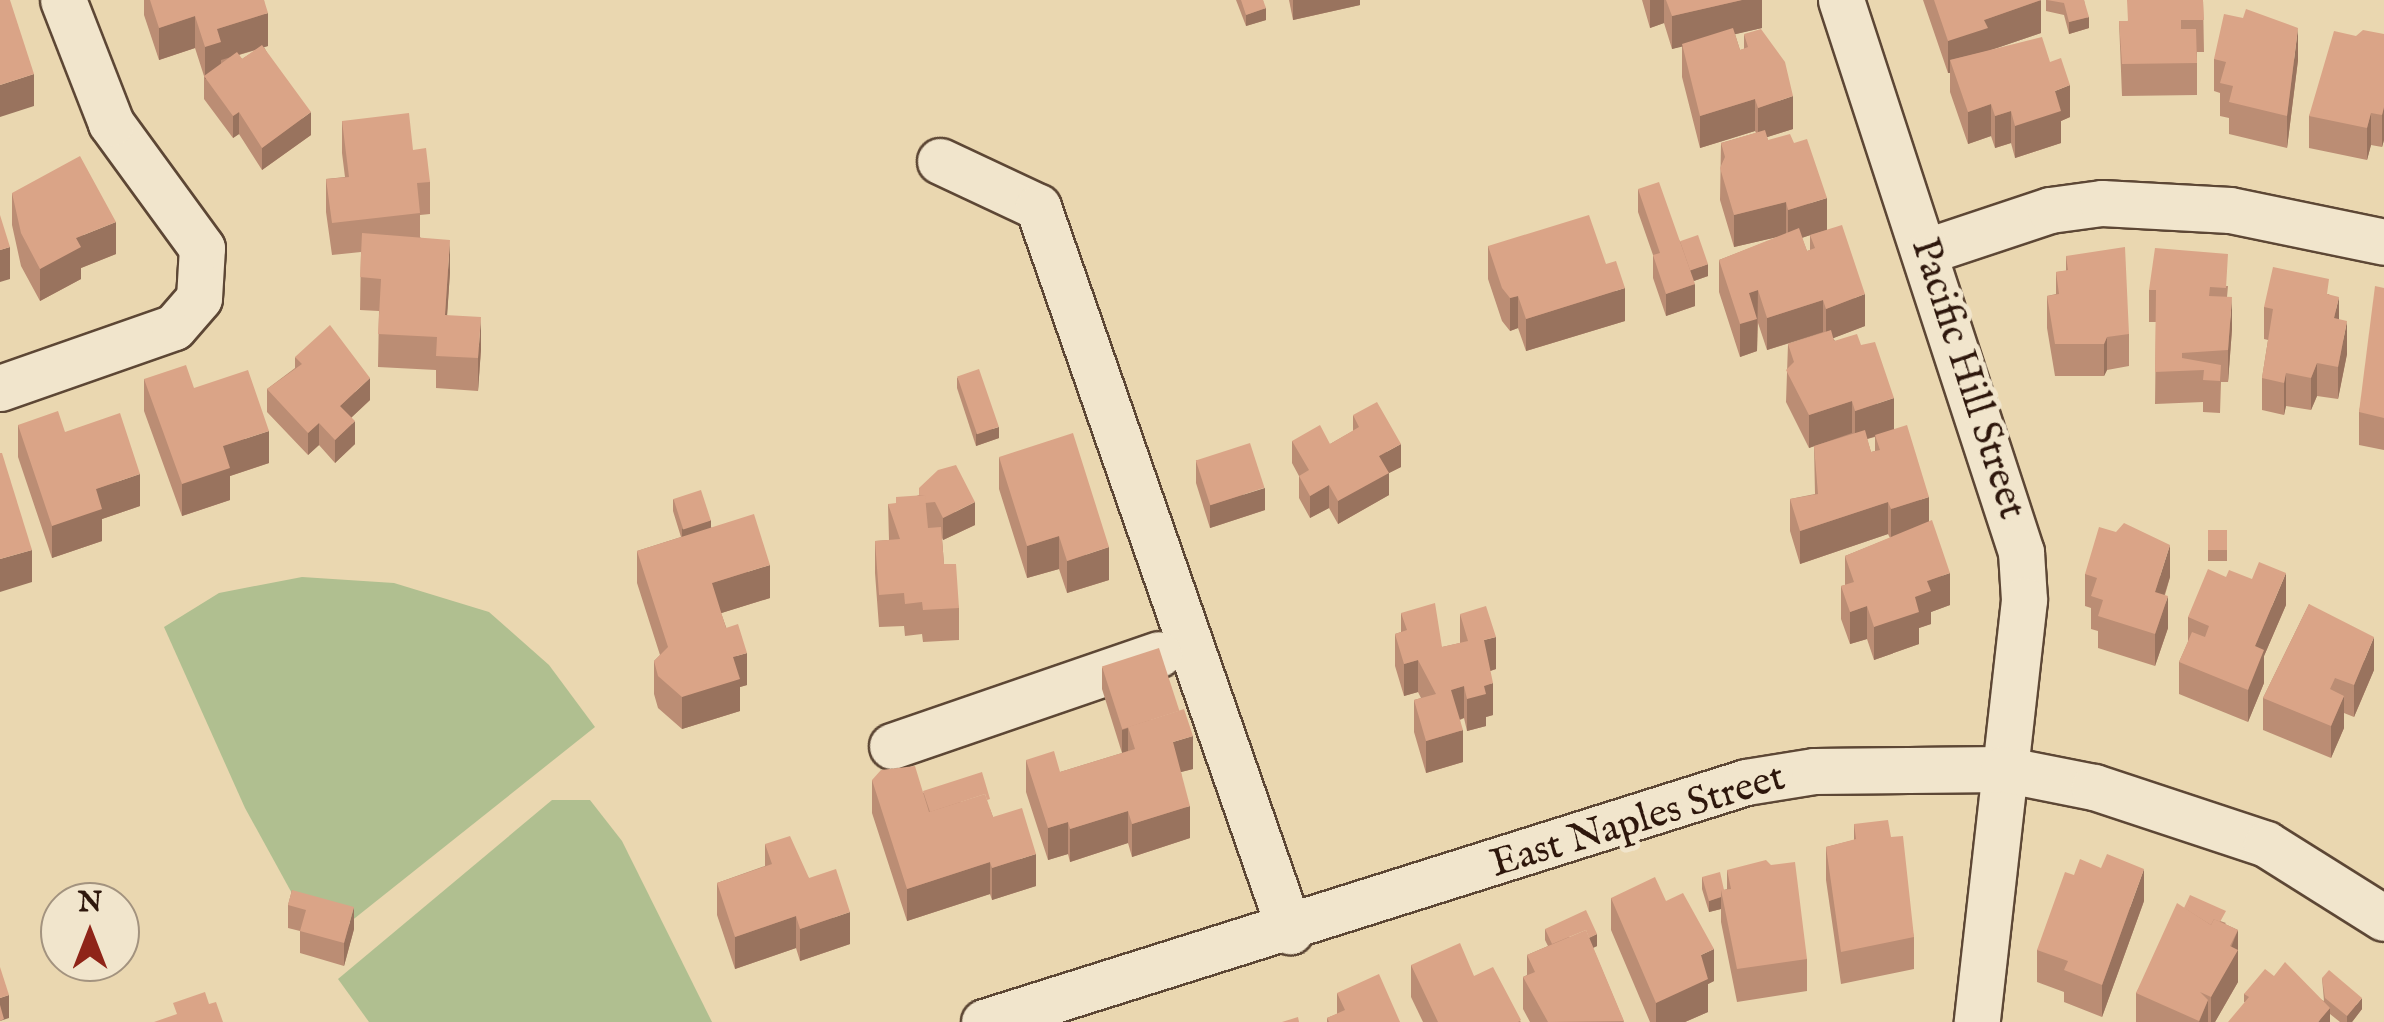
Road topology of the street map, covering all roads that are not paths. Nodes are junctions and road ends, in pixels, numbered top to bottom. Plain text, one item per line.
1 (63, 0) edge
2 (1842, 0) edge
3 (940, 162) dead end
4 (2384, 242) edge
5 (1927, 251) junction
6 (0, 388) edge
7 (1190, 644) junction
8 (892, 746) dead end
9 (2003, 769) junction
10 (2384, 918) edge
11 (1290, 931) junction
12 (984, 1022) edge
13 (1977, 1022) edge

1 - 6 street
2 - 5 street, Pacific Hill Street
3 - 7 street
4 - 5 street
5 - 9 street, Pacific Hill Street
7 - 8 street
7 - 11 street
9 - 10 street, East Naples Street
9 - 11 street, East Naples Street
9 - 13 street, Pacific Hill Street
11 - 12 street, East Naples Street

